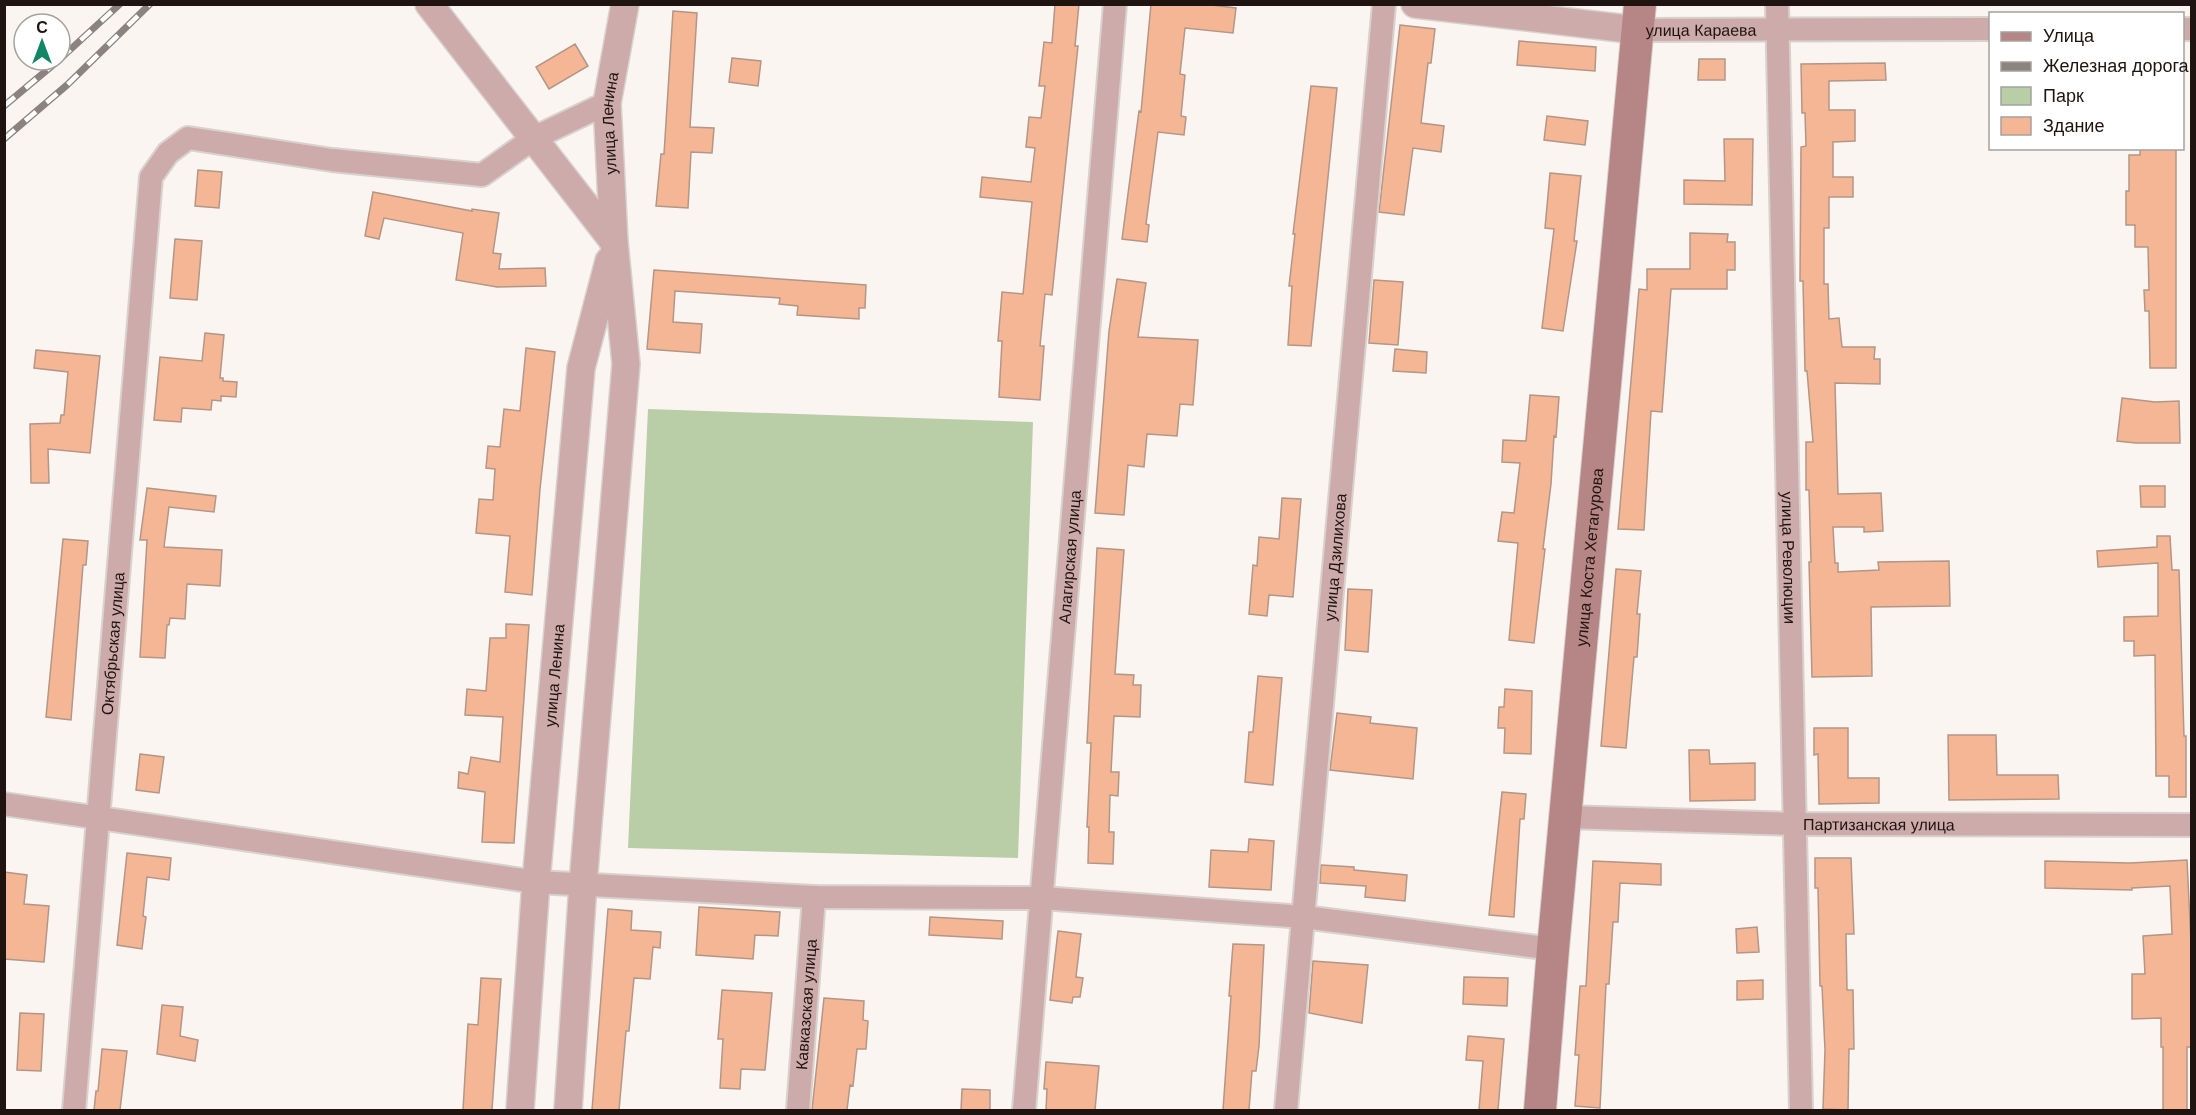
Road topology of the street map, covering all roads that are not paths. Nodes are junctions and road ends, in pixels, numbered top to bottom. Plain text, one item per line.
1 (429, 4) edge
2 (625, 4) edge
3 (1115, 4) edge
4 (1384, 4) edge
5 (1415, 4) edge
6 (1777, 4) edge
7 (1639, 17) edge
8 (1777, 29) junction
9 (1989, 29) edge
10 (607, 103) junction
11 (534, 138) junction
12 (614, 242) junction
13 (4, 804) edge
14 (97, 817) junction
15 (1565, 817) junction
16 (1795, 824) junction
17 (2192, 825) edge
18 (536, 882) junction
19 (583, 884) junction
20 (814, 897) junction
21 (1042, 898) junction
22 (1304, 917) junction
23 (1553, 949) junction
24 (74, 1110) edge
25 (520, 1110) edge
26 (568, 1110) edge
27 (798, 1110) edge
28 (1024, 1110) edge
29 (1286, 1110) edge
30 (1540, 1110) edge
31 (1801, 1110) edge

1 - 11 street
2 - 10 street, улица Ленина
3 - 21 street, Алагирская улица
4 - 22 street, улица Дзилихова
5 - 7 street, улица Караева
6 - 8 street, улица Революции
7 - 8 street, улица Караева
7 - 15 main road, улица Коста Хетагурова
8 - 9 street, улица Караева
8 - 16 street, улица Революции
10 - 11 street
10 - 12 street, улица Ленина
11 - 12 street
11 - 14 street, Октябрьская улица
12 - 18 street, улица Ленина
12 - 19 street, улица Ленина
13 - 14 street
14 - 18 street
14 - 24 street, Октябрьская улица
15 - 16 street, Партизанская улица
15 - 23 main road, улица Коста Хетагурова
16 - 17 street, Партизанская улица
16 - 31 street, улица Революции
18 - 19 street
18 - 25 street, улица Ленина
19 - 20 street
19 - 26 street, улица Ленина
20 - 21 street
20 - 27 street, Кавказская улица
21 - 22 street
21 - 28 street, Алагирская улица
22 - 23 street
22 - 29 street, улица Дзилихова
23 - 30 main road, улица Коста Хетагурова

